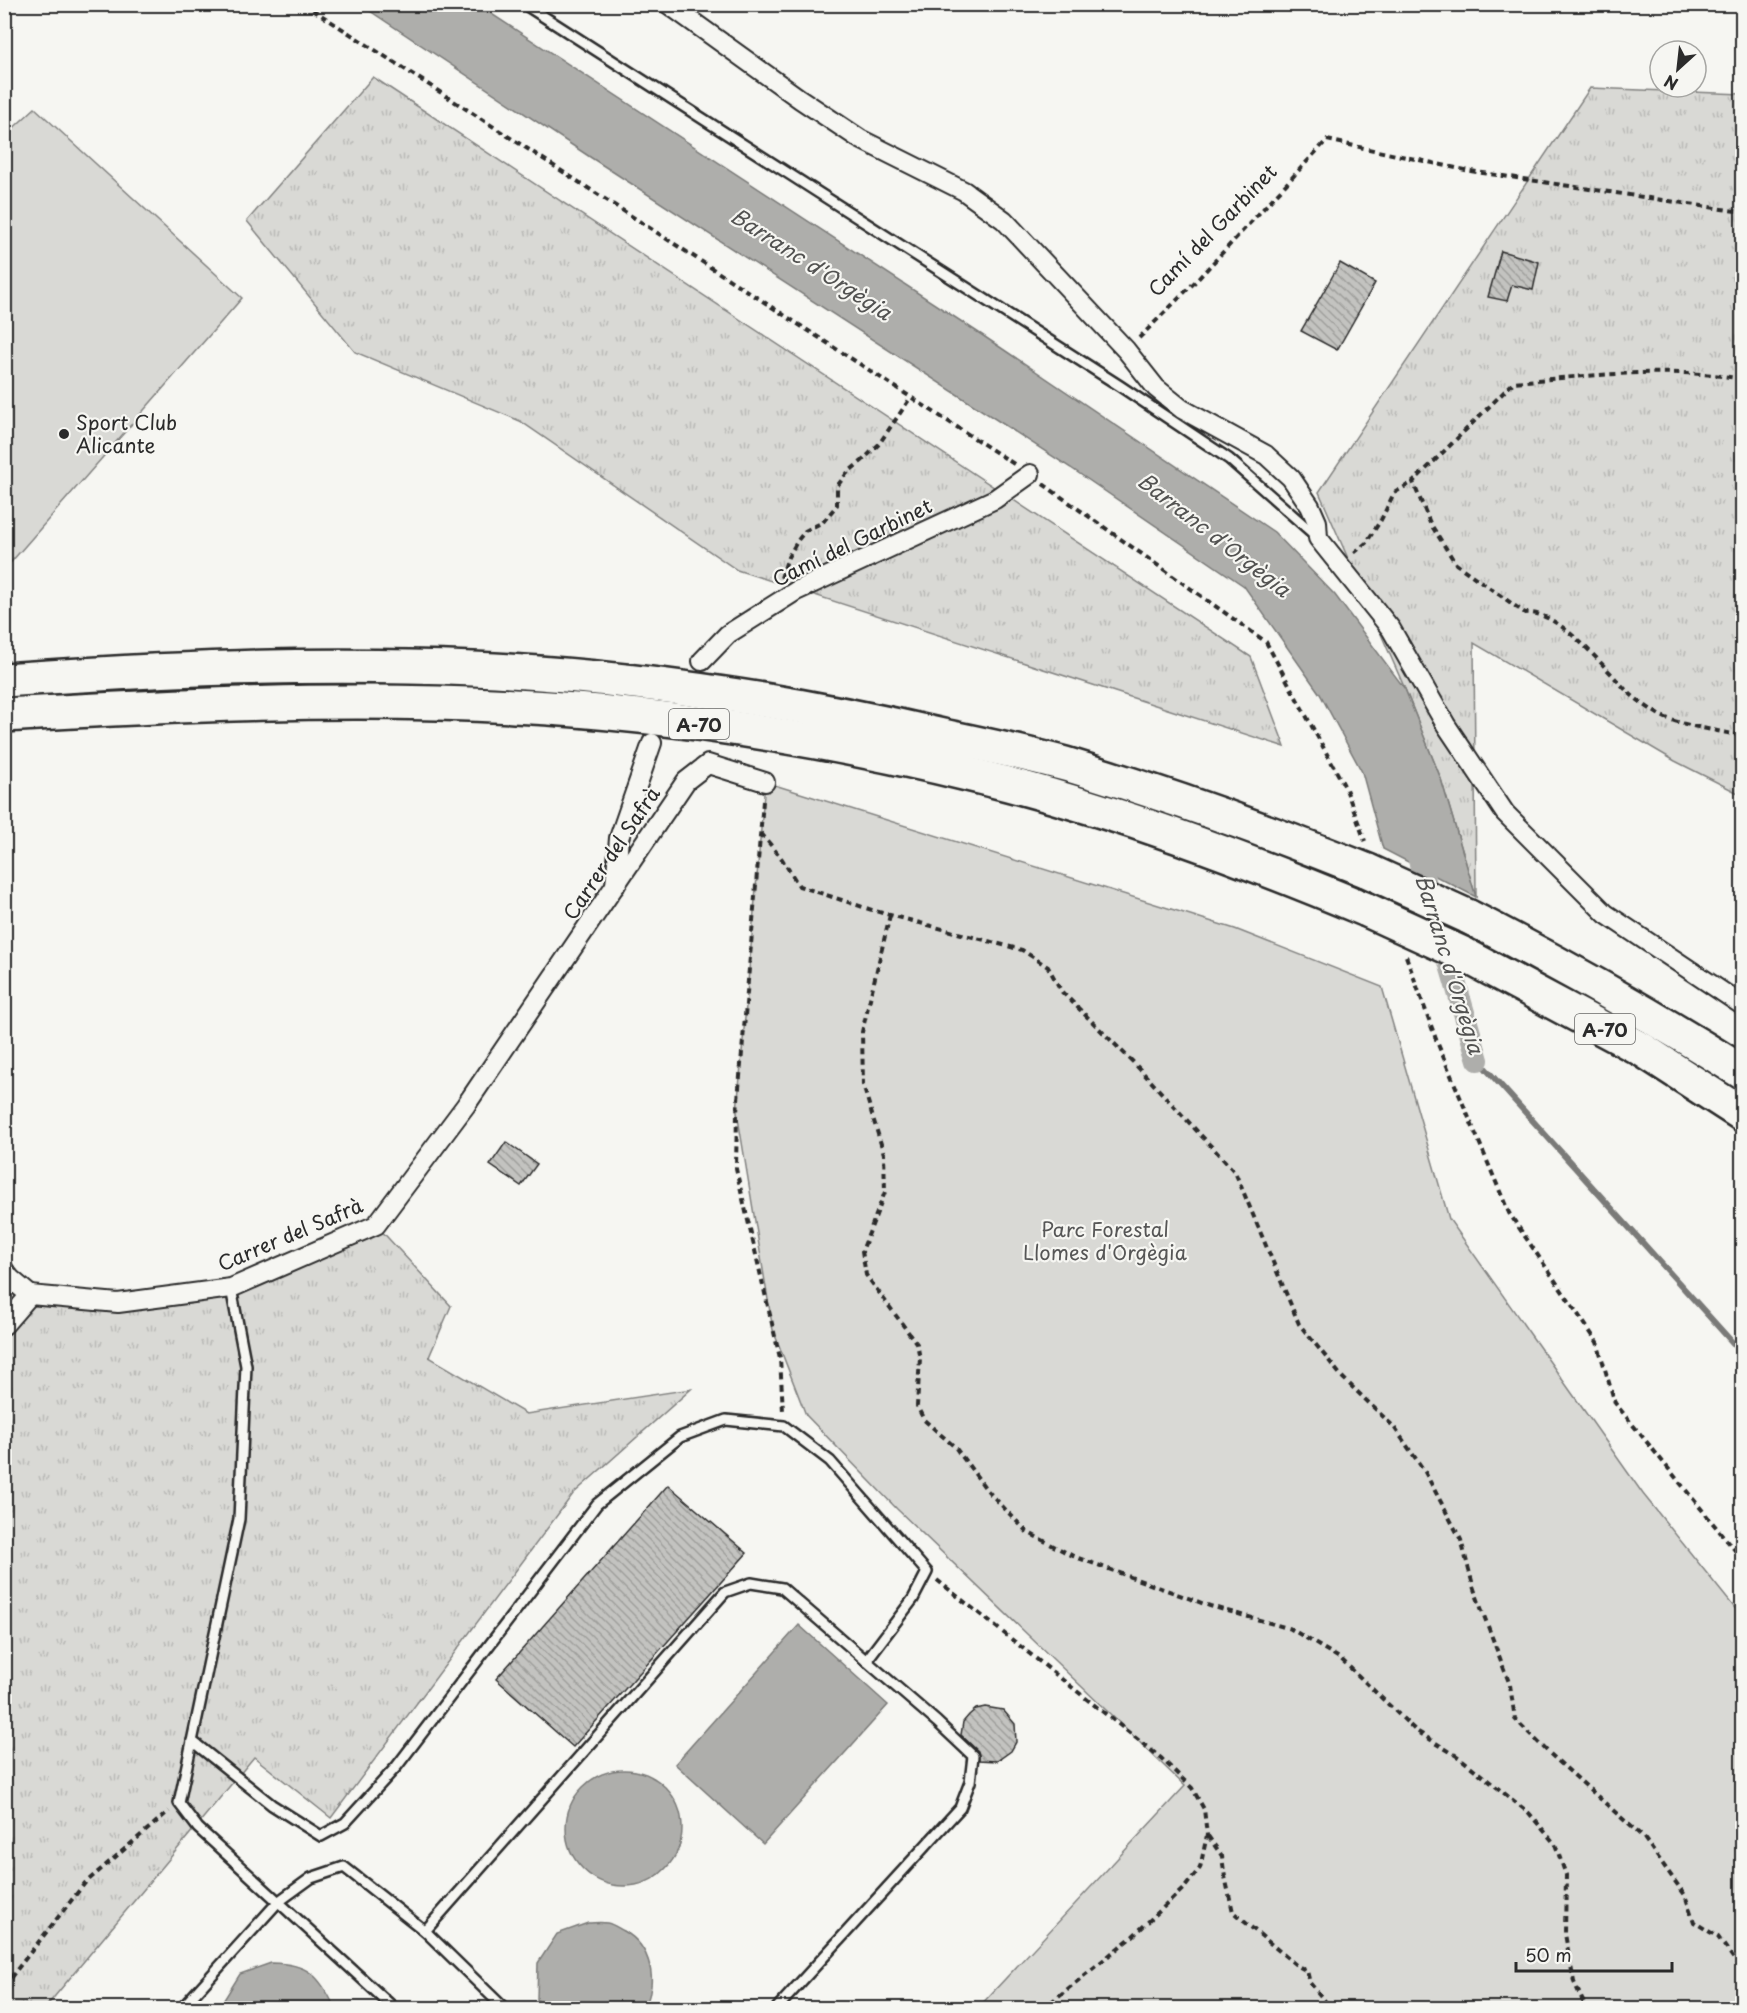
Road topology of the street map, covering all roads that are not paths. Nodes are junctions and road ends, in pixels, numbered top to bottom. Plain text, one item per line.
1 (524, 4) edge
2 (668, 4) edge
3 (1029, 474) road end
4 (1318, 538) junction
5 (702, 661) dead end
6 (4, 680) edge
7 (4, 715) edge
8 (652, 744) dead end
9 (765, 782) road end
10 (615, 888) junction
11 (1743, 1005) edge
12 (1743, 1072) edge
13 (1743, 1114) edge
14 (4, 1270) edge
15 (231, 1288) junction
16 (30, 1295) junction
17 (4, 1325) edge
18 (866, 1661) junction
19 (192, 1741) junction
20 (278, 1902) junction
21 (425, 1932) junction
22 (182, 2008) edge
23 (394, 2008) edge
24 (504, 2008) edge
25 (777, 2008) edge

1 - 4 lane
2 - 4 street
3 - 5 street, Camí del Garbinet
4 - 11 street
6 - 12 highway, A-70, bridge
7 - 13 highway, A-70, bridge
8 - 10 street
9 - 10 street, Carrer del Safrà
10 - 15 street, Carrer del Safrà
14 - 16 street
15 - 16 street, Carrer del Safrà
15 - 19 lane
16 - 17 street
18 - 19 lane
18 - 21 lane
18 - 25 lane
19 - 20 lane
20 - 21 lane
20 - 22 lane
20 - 23 lane
21 - 24 lane

